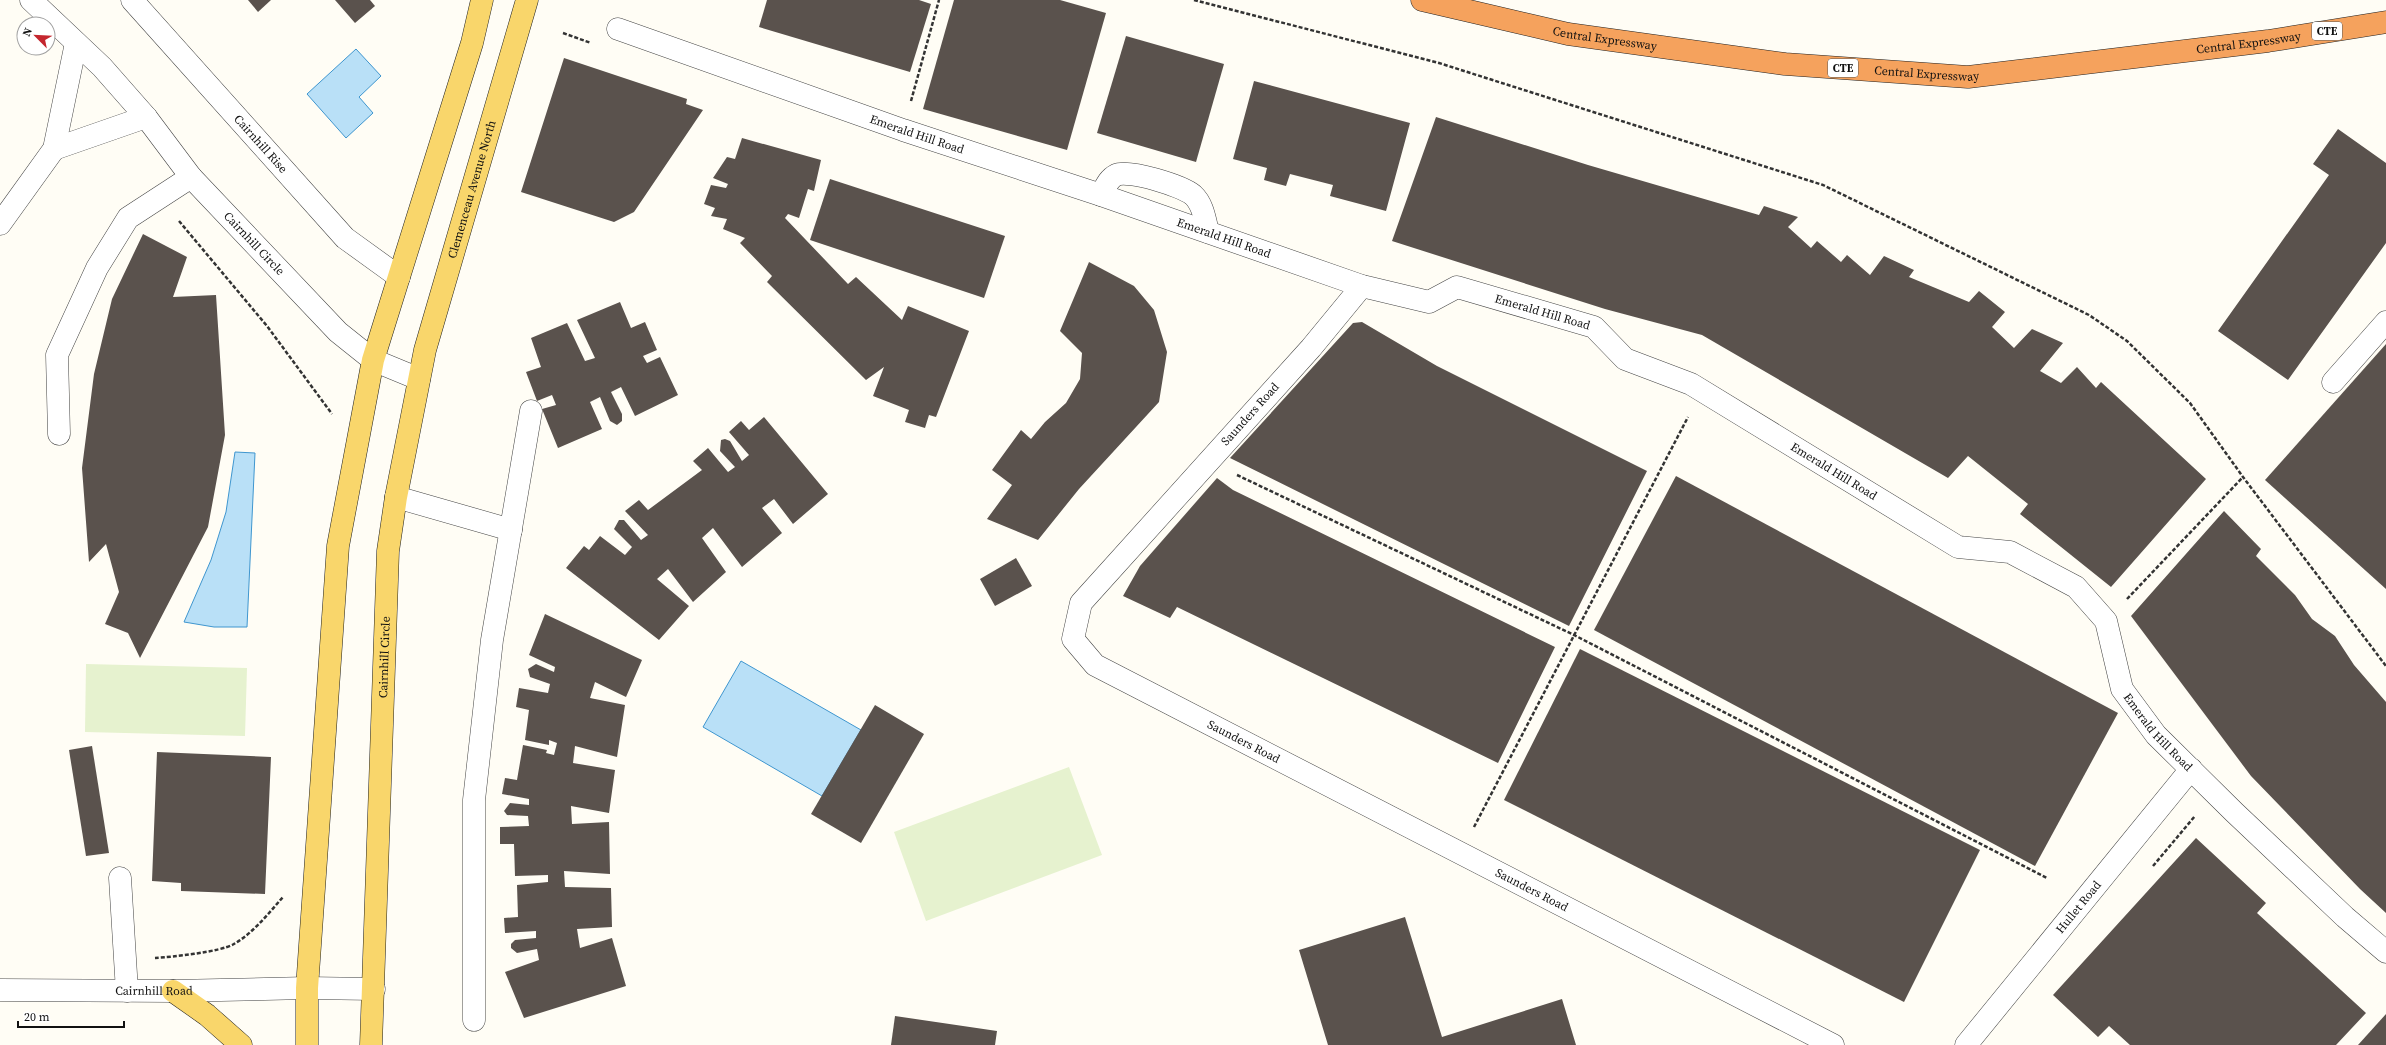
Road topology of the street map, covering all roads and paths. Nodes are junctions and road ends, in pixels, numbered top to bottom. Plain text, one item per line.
1 (31, 0) edge
2 (132, 0) edge
3 (482, 0) edge
4 (527, 0) edge
5 (939, 0) edge
6 (1194, 0) edge
7 (1422, 0) edge
8 (2386, 22) edge
9 (618, 29) dead end
10 (564, 33) dead end
11 (76, 43) junction
12 (593, 43) dead end
13 (146, 117) junction
14 (903, 130) junction
15 (54, 149) junction
16 (191, 177) junction
17 (1101, 195) junction
18 (160, 197) junction
19 (0, 224) edge
20 (1208, 232) junction
21 (399, 277) junction
22 (1362, 286) junction
23 (2386, 322) edge
24 (373, 360) junction
25 (419, 379) junction
26 (2332, 382) dead end
27 (1702, 390) junction
28 (531, 411) dead end
29 (334, 418) dead end
30 (59, 434) dead end
31 (1208, 461) junction
32 (2243, 477) junction
33 (396, 497) junction
34 (511, 530) junction
35 (2106, 621) junction
36 (1574, 635) junction
37 (2386, 666) edge
38 (2191, 769) junction
39 (1461, 852) junction
40 (120, 878) dead end
41 (2047, 878) dead end
42 (286, 894) dead end
43 (2386, 952) edge
44 (125, 960) junction
45 (307, 988) junction
46 (374, 989) junction
47 (0, 990) edge
48 (127, 991) junction
49 (173, 991) junction
50 (474, 1020) dead end
51 (241, 1045) edge
52 (307, 1045) edge
53 (371, 1045) edge
54 (1832, 1045) edge
55 (1966, 1045) edge

1 - 11 street, Cairnhill Circle
2 - 21 street, Cairnhill Rise
3 - 21 main road
4 - 25 main road, Clemenceau Avenue North
5 - 14 path
6 - 32 path
7 - 8 highway, Central Expressway / CTE
9 - 14 street, Emerald Hill Road
10 - 12 path
11 - 13 street, Cairnhill Circle
11 - 15 street
13 - 15 street
13 - 16 street, Cairnhill Circle
14 - 17 street, Emerald Hill Road
15 - 19 street
16 - 18 street
16 - 24 street, Cairnhill Circle
17 - 20 street, Emerald Hill Road
17 - 20 street
18 - 29 path
18 - 30 street
20 - 22 street, Emerald Hill Road
21 - 24 main road
22 - 27 street, Emerald Hill Road
22 - 31 street, Saunders Road
23 - 26 street
24 - 25 street, Cairnhill Circle
24 - 45 main road
25 - 33 main road, Cairnhill Circle
27 - 35 street, Emerald Hill Road
27 - 36 path
28 - 34 street
31 - 36 path
31 - 39 street, Saunders Road
32 - 35 path
32 - 37 path
33 - 34 street
33 - 46 main road, Cairnhill Circle
34 - 50 street
35 - 38 street, Emerald Hill Road
36 - 39 path
36 - 41 path
38 - 43 street, Emerald Hill Road
38 - 55 street, Hullet Road
39 - 54 street, Saunders Road
40 - 44 street
42 - 44 path
44 - 48 street
45 - 46 street, Cairnhill Road
45 - 49 street, Cairnhill Road
45 - 52 main road
46 - 53 main road
47 - 48 street, Cairnhill Road
48 - 49 street, Cairnhill Road
49 - 51 main road

